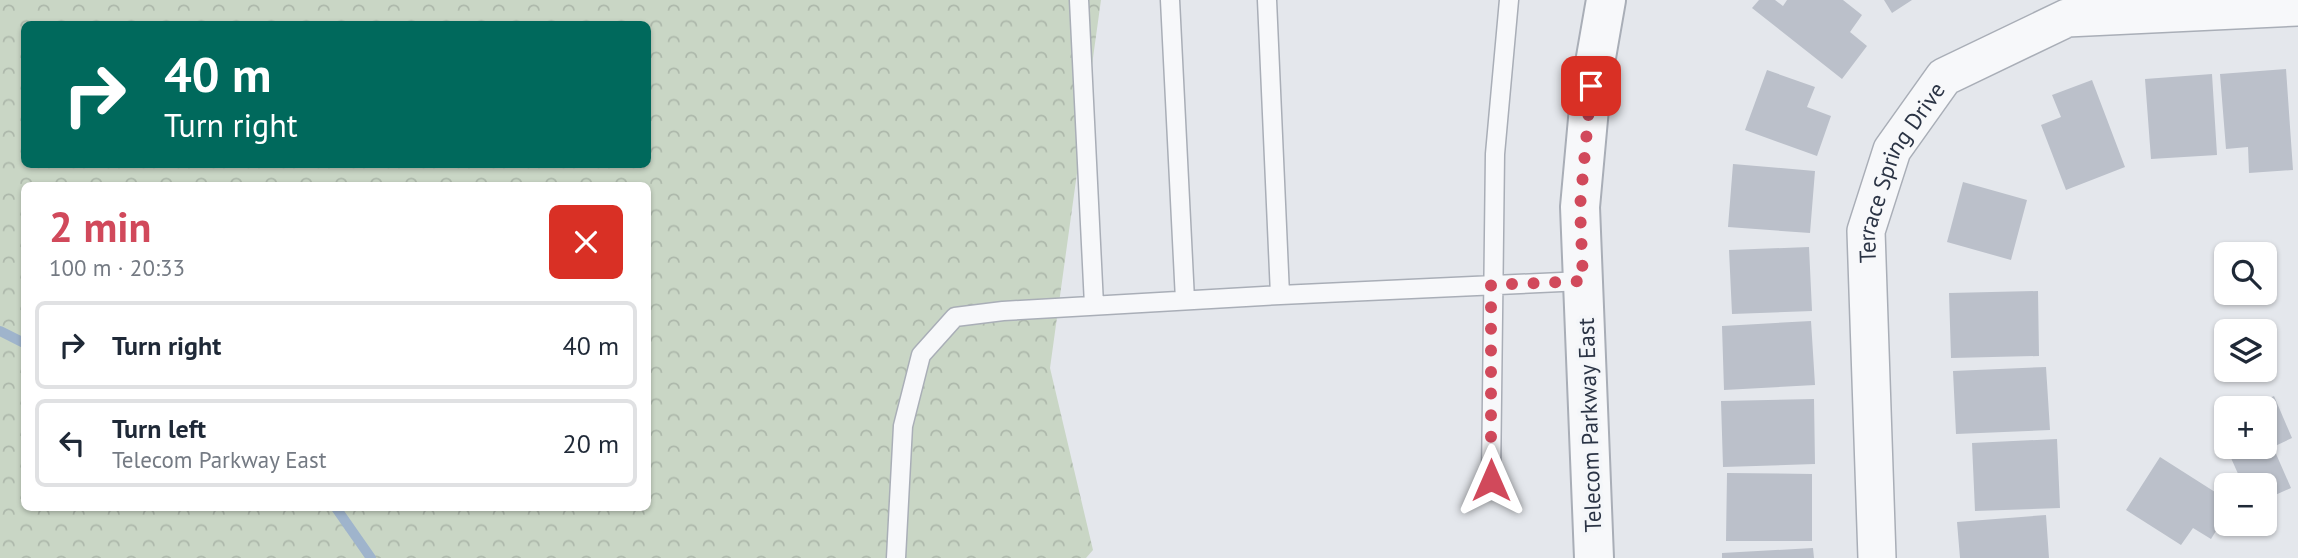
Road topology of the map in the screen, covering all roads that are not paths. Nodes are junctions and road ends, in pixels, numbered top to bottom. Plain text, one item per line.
1 (1079, 0) edge
2 (1170, 0) edge
3 (1267, 0) edge
4 (1509, 0) edge
5 (1606, 0) edge
6 (2298, 7) edge
7 (1583, 281) junction
8 (1491, 285) junction
9 (1280, 295) junction
10 (1185, 300) junction
11 (1094, 305) junction
12 (1491, 480) dead end
13 (896, 558) edge
14 (1594, 558) edge
15 (1877, 558) edge

1 - 11 lane
2 - 10 lane
3 - 9 lane
4 - 8 lane
5 - 7 street, Telecom Parkway East
6 - 15 street, Terrace Spring Drive
7 - 8 lane
7 - 14 street, Telecom Parkway East
8 - 9 lane
8 - 12 lane
9 - 10 lane
10 - 11 lane
11 - 13 lane

